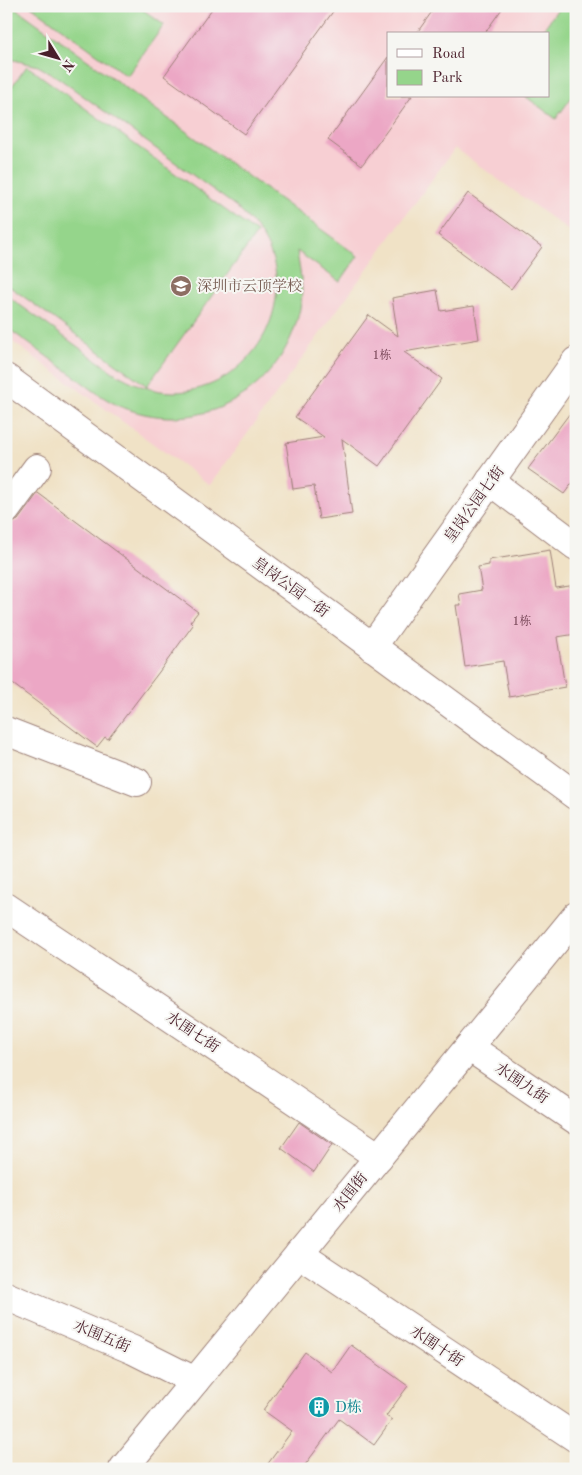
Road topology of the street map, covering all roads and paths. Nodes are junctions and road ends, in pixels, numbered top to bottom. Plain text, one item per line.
1 (576, 361) edge
2 (6, 378) edge
3 (37, 468) dead end
4 (490, 481) junction
5 (6, 510) edge
6 (576, 546) edge
7 (372, 646) junction
8 (6, 732) edge
9 (137, 782) dead end
10 (576, 796) edge
11 (6, 907) edge
12 (576, 916) edge
13 (469, 1047) junction
14 (576, 1120) edge
15 (379, 1157) junction
16 (299, 1254) junction
17 (6, 1296) edge
18 (195, 1381) junction
19 (576, 1438) edge
20 (124, 1469) edge

1 - 4 street, 皇岗公园七街
2 - 7 street, 皇岗公园一街
3 - 5 street
4 - 6 street
4 - 7 street, 皇岗公园七街
7 - 10 street, 皇岗公园一街
8 - 9 street
11 - 15 street, 水围七街
12 - 13 street, 水围街
13 - 14 street, 水围九街
13 - 15 street, 水围街
15 - 16 street, 水围街
16 - 18 street, 水围街
16 - 19 street, 水围十街
17 - 18 street, 水围五街
18 - 20 street, 水围街

